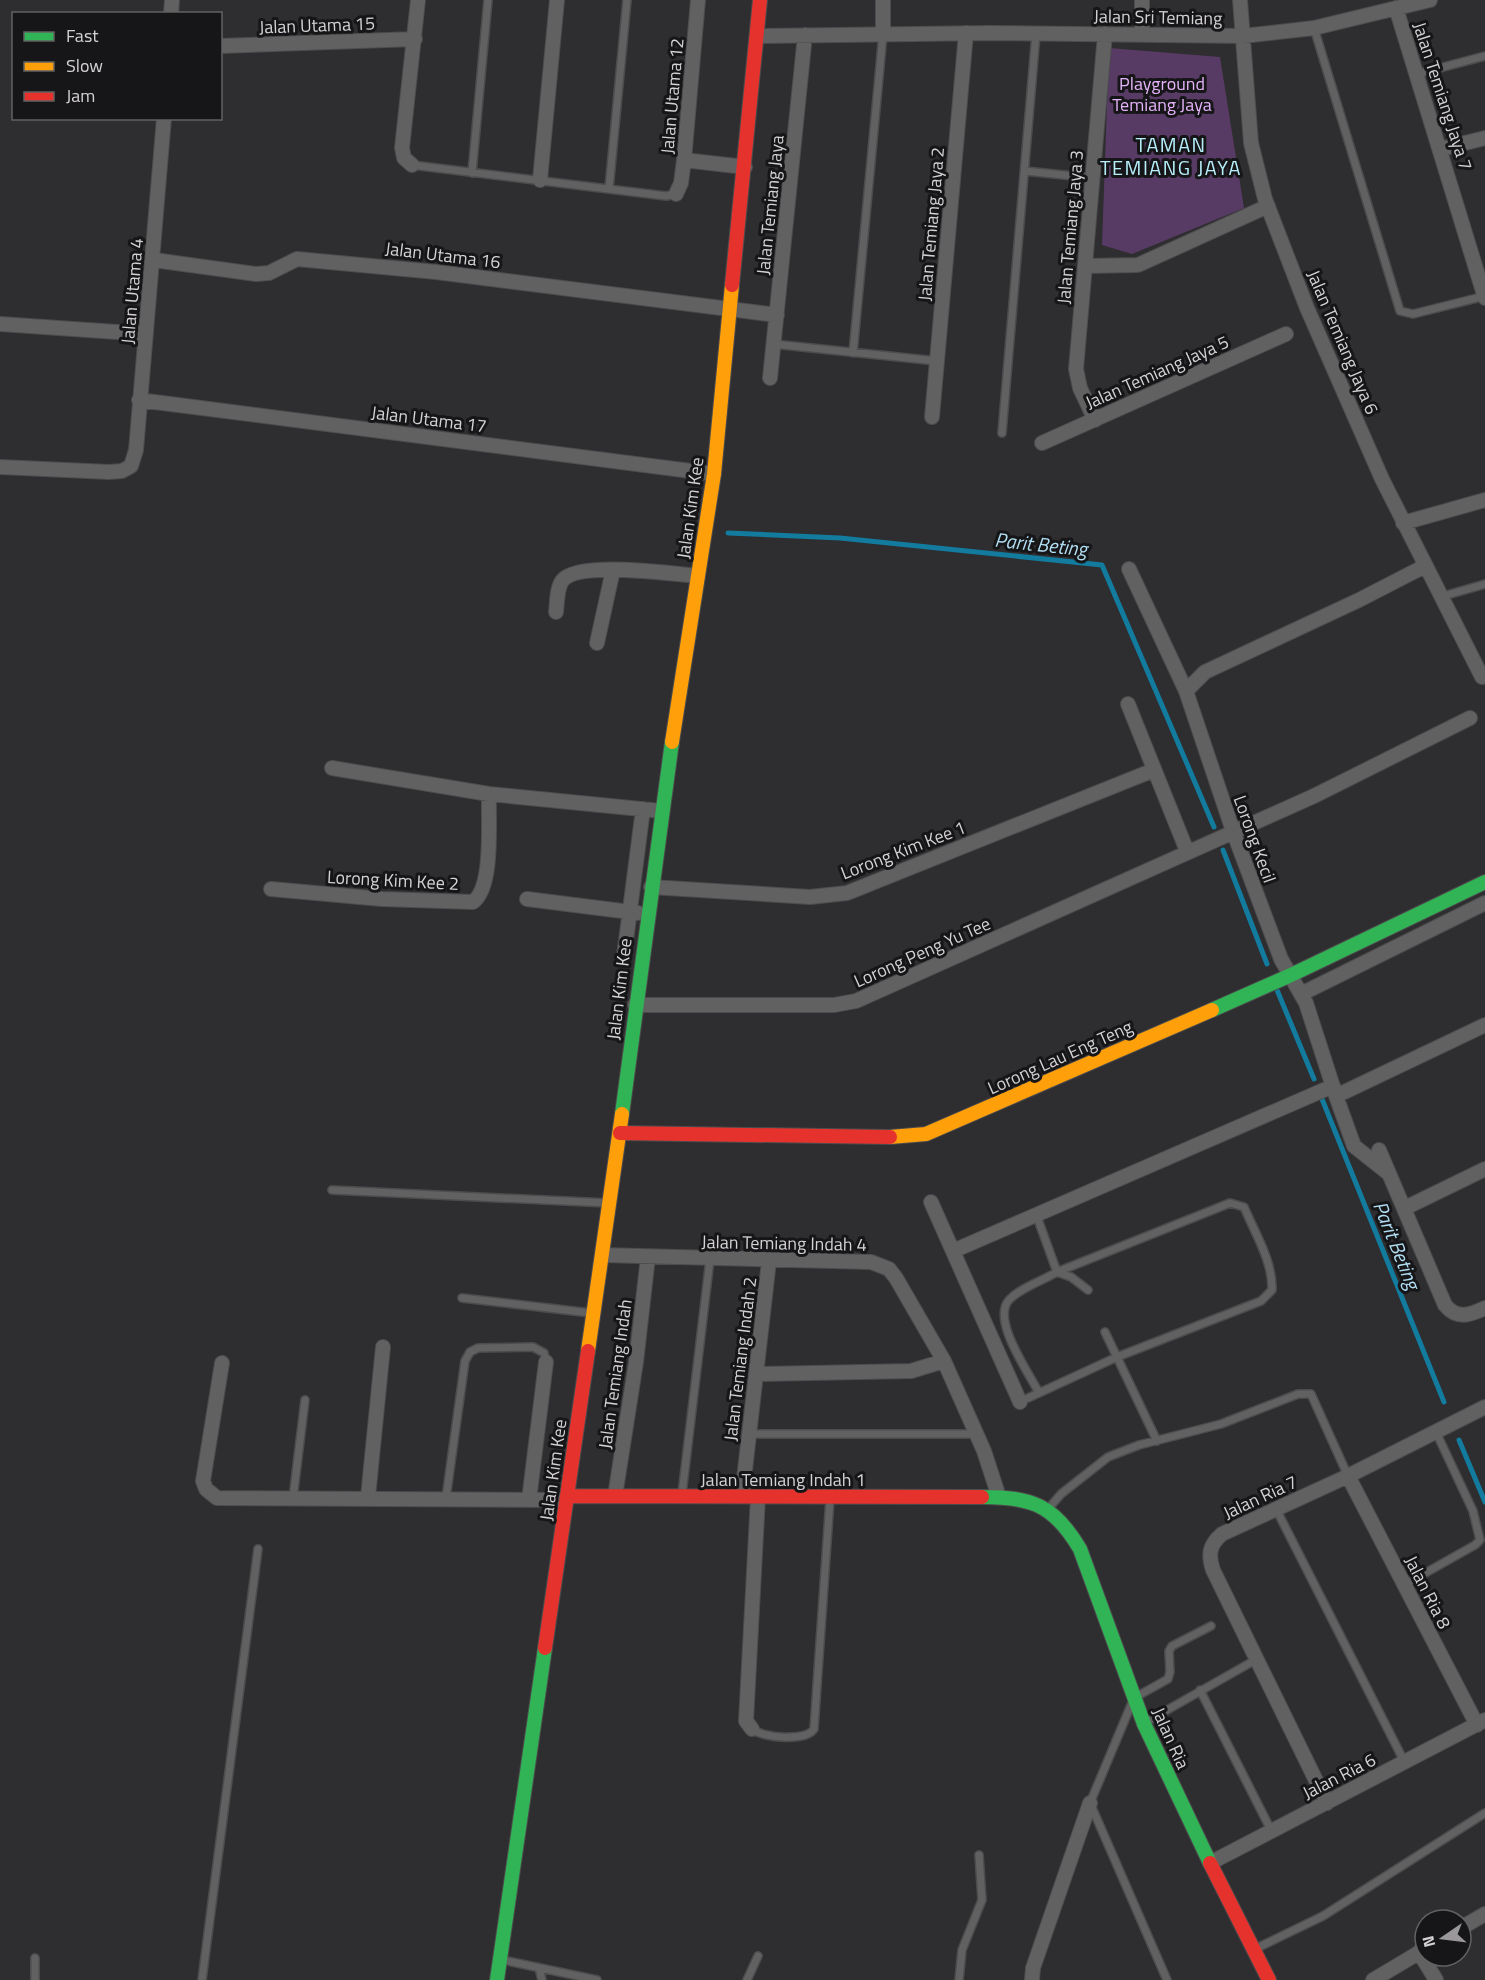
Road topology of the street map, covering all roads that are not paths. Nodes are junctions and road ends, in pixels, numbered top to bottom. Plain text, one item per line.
1 (418, 0) edge
2 (488, 0) edge
3 (557, 0) edge
4 (627, 0) edge
5 (698, 0) edge
6 (760, 0) edge
7 (883, 0) edge
8 (1142, 0) edge
9 (1240, 0) edge
10 (1430, 0) edge
11 (1396, 8) junction
12 (1314, 28) junction
13 (966, 33) junction
14 (883, 34) junction
15 (1036, 34) junction
16 (1105, 34) junction
17 (805, 35) junction
18 (1142, 35) junction
19 (757, 36) junction
20 (1243, 36) junction
21 (415, 39) junction
22 (222, 46) edge
23 (1485, 56) edge
24 (1417, 74) junction
25 (165, 120) edge
26 (1485, 138) edge
27 (1441, 149) junction
28 (684, 160) junction
29 (412, 165) joint
30 (745, 167) junction
31 (1024, 171) junction
32 (472, 173) junction
33 (1093, 178) junction
34 (540, 180) junction
35 (609, 189) junction
36 (676, 194) joint
37 (1268, 206) junction
38 (153, 260) junction
39 (1086, 266) junction
40 (1481, 266) edge
41 (1485, 297) edge
42 (732, 309) junction
43 (777, 315) junction
44 (0, 324) edge
45 (146, 334) junction
46 (1286, 334) dead end
47 (773, 344) junction
48 (853, 353) junction
49 (937, 361) junction
50 (770, 378) dead end
51 (139, 400) junction
52 (932, 417) dead end
53 (1095, 420) junction
54 (1002, 433) dead end
55 (1042, 443) dead end
56 (0, 467) edge
57 (714, 474) junction
58 (1485, 500) edge
59 (1403, 523) junction
60 (1425, 566) junction
61 (1129, 568) dead end
62 (613, 570) junction
63 (698, 576) junction
64 (1485, 584) edge
65 (1440, 597) junction
66 (556, 612) dead end
67 (597, 643) dead end
68 (1481, 669) edge
69 (1186, 691) junction
70 (1128, 704) dead end
71 (1470, 718) dead end
72 (332, 768) dead end
73 (1154, 770) junction
74 (489, 794) junction
75 (643, 809) junction
76 (661, 811) junction
77 (1226, 834) junction
78 (1187, 851) junction
79 (1485, 882) edge
80 (651, 887) junction
81 (271, 890) dead end
82 (527, 899) dead end
83 (1485, 903) edge
84 (629, 911) junction
85 (647, 914) junction
86 (624, 956) dead end
87 (1278, 980) junction
88 (1301, 994) junction
89 (634, 1005) junction
90 (1485, 1025) edge
91 (1324, 1091) junction
92 (620, 1132) junction
93 (1379, 1150) dead end
94 (1485, 1169) edge
95 (1390, 1174) junction
96 (332, 1190) dead end
97 (931, 1202) dead end
98 (609, 1203) junction
99 (1405, 1208) junction
100 (1036, 1214) junction
101 (953, 1251) junction
102 (602, 1255) junction
103 (648, 1257) junction
104 (710, 1259) junction
105 (769, 1261) junction
106 (1057, 1272) junction
107 (1088, 1290) dead end
108 (462, 1298) dead end
109 (1485, 1308) edge
110 (593, 1313) junction
111 (1105, 1332) dead end
112 (382, 1347) dead end
113 (1117, 1357) junction
114 (944, 1361) junction
115 (546, 1362) joint
116 (222, 1363) dead end
117 (756, 1374) junction
118 (1039, 1393) junction
119 (305, 1400) dead end
120 (1024, 1400) joint
121 (1485, 1407) edge
122 (1444, 1427) junction
123 (749, 1434) junction
124 (976, 1434) junction
125 (1157, 1441) junction
126 (1348, 1476) junction
127 (615, 1496) junction
128 (682, 1496) junction
129 (741, 1496) junction
130 (368, 1497) junction
131 (758, 1497) junction
132 (830, 1497) junction
133 (999, 1497) junction
134 (292, 1498) junction
135 (446, 1498) junction
136 (567, 1498) junction
137 (529, 1500) junction
138 (1049, 1508) junction
139 (1276, 1509) junction
140 (258, 1549) dead end
141 (1404, 1585) junction
142 (1210, 1626) dead end
143 (1257, 1659) junction
144 (1200, 1690) junction
145 (1134, 1698) junction
146 (1483, 1722) edge
147 (1144, 1724) junction
148 (752, 1729) joint
149 (1405, 1763) junction
150 (1090, 1803) junction
151 (1327, 1803) junction
152 (1485, 1813) edge
153 (1272, 1832) junction
154 (979, 1855) dead end
155 (1210, 1863) junction
156 (1253, 1950) junction
157 (758, 1956) dead end
158 (1413, 1956) edge
159 (35, 1958) dead end
160 (500, 1960) junction
161 (539, 1968) junction
162 (35, 1980) edge
163 (202, 1980) edge
164 (497, 1980) edge
165 (542, 1980) edge
166 (597, 1980) edge
167 (747, 1980) edge
168 (959, 1980) edge
169 (1032, 1980) edge
170 (1167, 1980) edge
171 (1269, 1980) edge
172 (1373, 1980) edge

1 - 21 street
2 - 32 lane
3 - 34 street
4 - 35 lane
5 - 28 street, Jalan Utama 12
6 - 19 street, Jalan Kim Kee
7 - 14 street
8 - 18 street
9 - 20 street, Jalan Temiang Jaya 6
10 - 11 street, Jalan Sri Temiang
11 - 12 street, Jalan Sri Temiang
11 - 24 street, Jalan Temiang Jaya 7
12 - 20 street, Jalan Sri Temiang
12 - 41 lane
13 - 14 street, Jalan Sri Temiang
13 - 15 street, Jalan Sri Temiang
13 - 49 street, Jalan Temiang Jaya 2
14 - 17 street, Jalan Sri Temiang
14 - 48 lane
15 - 16 street, Jalan Sri Temiang
15 - 31 lane
16 - 18 street, Jalan Sri Temiang
16 - 33 street, Jalan Temiang Jaya 3
17 - 19 street, Jalan Sri Temiang
17 - 43 street, Jalan Temiang Jaya
18 - 20 street, Jalan Sri Temiang
19 - 30 street, Jalan Kim Kee
20 - 37 street, Jalan Temiang Jaya 6
21 - 22 street, Jalan Utama 15
21 - 29 street
23 - 24 lane
24 - 27 street, Jalan Temiang Jaya 7
25 - 38 street, Jalan Utama 4
26 - 27 street
27 - 40 street, Jalan Temiang Jaya 7
28 - 30 street
28 - 36 street, Jalan Utama 12
29 - 32 lane
30 - 42 street, Jalan Kim Kee
31 - 33 lane
31 - 54 lane
32 - 34 lane
33 - 39 street, Jalan Temiang Jaya 3
34 - 35 lane
35 - 36 lane
37 - 39 street
37 - 59 street, Jalan Temiang Jaya 6
38 - 42 street, Jalan Utama 16
38 - 45 street, Jalan Utama 4
39 - 53 street, Jalan Temiang Jaya 3
40 - 41 street, Jalan Temiang Jaya 7
42 - 43 street, Jalan Utama 16
42 - 57 street, Jalan Kim Kee
43 - 47 street, Jalan Temiang Jaya
44 - 45 street
45 - 51 street, Jalan Utama 4
46 - 53 street, Jalan Temiang Jaya 5
47 - 48 lane
47 - 50 street, Jalan Temiang Jaya
48 - 49 lane
49 - 52 street, Jalan Temiang Jaya 2
51 - 56 street, Jalan Utama 4
51 - 57 street, Jalan Utama 17
53 - 55 street, Jalan Temiang Jaya 5
57 - 63 street, Jalan Kim Kee
58 - 59 street
59 - 60 street, Jalan Temiang Jaya 6
60 - 65 street, Jalan Temiang Jaya 6
60 - 69 street
61 - 69 street, Lorong Kecil
62 - 63 street
62 - 66 street
62 - 67 street
63 - 76 street, Jalan Kim Kee
64 - 65 lane
65 - 68 street, Jalan Temiang Jaya 6
69 - 77 street, Lorong Kecil
70 - 73 street
71 - 77 street, Lorong Peng Yu Tee
72 - 74 street
73 - 78 street
73 - 80 street, Lorong Kim Kee 1
74 - 75 street
74 - 81 street, Lorong Kim Kee 2
75 - 76 street
75 - 84 street
76 - 80 street, Jalan Kim Kee
77 - 78 street, Lorong Peng Yu Tee
77 - 87 street, Lorong Kecil
78 - 89 street, Lorong Peng Yu Tee
79 - 87 street, Lorong Lau Eng Teng
80 - 85 street, Jalan Kim Kee
82 - 84 street
83 - 88 street
84 - 85 street
84 - 86 street
85 - 89 street, Jalan Kim Kee
87 - 88 street, Lorong Kecil
87 - 92 street, Lorong Lau Eng Teng
88 - 91 street, Lorong Kecil
89 - 92 street, Jalan Kim Kee
90 - 91 street
91 - 95 street, Lorong Kecil
91 - 100 street
92 - 98 street, Jalan Kim Kee
93 - 95 street
94 - 99 street
95 - 99 street
96 - 98 lane
97 - 101 street
98 - 102 street, Jalan Kim Kee
99 - 109 street
100 - 101 street
100 - 106 lane
101 - 120 street
102 - 103 street, Jalan Temiang Indah 4
102 - 110 street, Jalan Kim Kee
103 - 104 street, Jalan Temiang Indah 4
103 - 127 street, Jalan Temiang Indah
104 - 105 street, Jalan Temiang Indah 4
104 - 128 lane
105 - 114 street, Jalan Temiang Indah 4
105 - 117 street, Jalan Temiang Indah 2
106 - 107 lane
106 - 113 lane
106 - 118 lane
108 - 110 lane
110 - 136 street, Jalan Kim Kee
111 - 113 lane
112 - 130 street
113 - 118 lane
113 - 125 lane
114 - 117 street
114 - 124 street, Jalan Temiang Indah 4
115 - 135 lane
115 - 137 street
116 - 134 street
117 - 123 street, Jalan Temiang Indah 2
118 - 120 lane
119 - 134 lane
121 - 122 street, Jalan Ria 7
122 - 126 street, Jalan Ria 7
122 - 141 lane
123 - 124 lane
123 - 129 street, Jalan Temiang Indah 2
124 - 133 street, Jalan Temiang Indah 4
125 - 126 lane
125 - 138 lane
126 - 139 street, Jalan Ria 7
126 - 141 street, Jalan Ria 8
127 - 128 street, Jalan Temiang Indah 1
127 - 136 street, Jalan Temiang Indah 1
128 - 129 street, Jalan Temiang Indah 1
129 - 131 street, Jalan Temiang Indah 1
130 - 134 street
130 - 135 street
131 - 132 street, Jalan Temiang Indah 1
131 - 148 street
132 - 133 street, Jalan Temiang Indah 1
132 - 148 lane
133 - 138 street, Jalan Temiang Indah 1
135 - 137 street
136 - 137 street
136 - 160 street, Jalan Kim Kee
138 - 145 street, Jalan Ria
139 - 143 street, Jalan Ria 7
139 - 149 lane
140 - 163 lane
141 - 146 street, Jalan Ria 8
142 - 145 lane
143 - 144 lane
143 - 151 street, Jalan Ria 7
144 - 147 lane
144 - 153 lane
145 - 147 street, Jalan Ria
145 - 150 lane
146 - 149 street, Jalan Ria 6
147 - 155 street, Jalan Ria
149 - 151 street, Jalan Ria 6
150 - 169 street
150 - 170 lane
151 - 153 street, Jalan Ria 6
152 - 156 lane
153 - 155 street, Jalan Ria 6
154 - 168 lane
155 - 156 street, Jalan Ria
156 - 171 street, Jalan Ria
157 - 167 lane
158 - 172 street
159 - 162 lane
160 - 161 lane
160 - 164 street, Jalan Kim Kee
161 - 165 lane
161 - 166 lane

